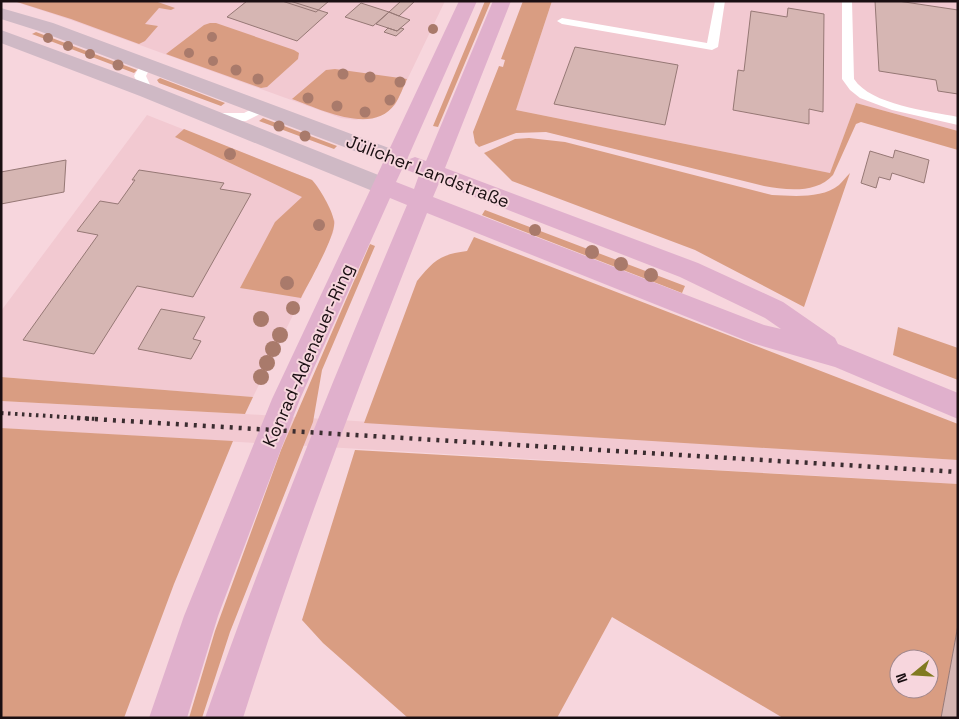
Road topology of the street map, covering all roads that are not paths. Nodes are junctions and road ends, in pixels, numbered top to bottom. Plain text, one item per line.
1 (468, 1) edge
2 (502, 1) edge
3 (720, 1) edge
4 (847, 1) edge
5 (1, 13) edge
6 (562, 21) dead end
7 (1, 36) edge
8 (146, 64) junction
9 (148, 91) junction
10 (262, 108) junction
11 (213, 118) junction
12 (958, 121) edge
13 (397, 159) junction
14 (432, 172) junction
15 (384, 186) junction
16 (420, 201) junction
17 (841, 357) junction
18 (958, 406) edge
19 (168, 718) edge
20 (224, 718) edge

1 - 13 main road, Konrad-Adenauer-Ring
2 - 14 main road
3 - 6 lane
4 - 12 lane
5 - 8 main road, Jülicher Landstraße
7 - 9 main road, Jülicher Landstraße
8 - 9 lane
8 - 10 main road, Jülicher Landstraße
9 - 11 main road, Jülicher Landstraße
10 - 11 lane
10 - 13 main road, Jülicher Landstraße
11 - 15 main road, Jülicher Landstraße
13 - 14 main road, Jülicher Landstraße
13 - 15 main road, Konrad-Adenauer-Ring
14 - 16 main road
14 - 17 main road, Jülicher Landstraße
15 - 16 main road, Jülicher Landstraße
15 - 19 main road, Konrad-Adenauer-Ring
16 - 17 main road, Jülicher Landstraße
16 - 20 main road
17 - 18 main road, Jülicher Landstraße

